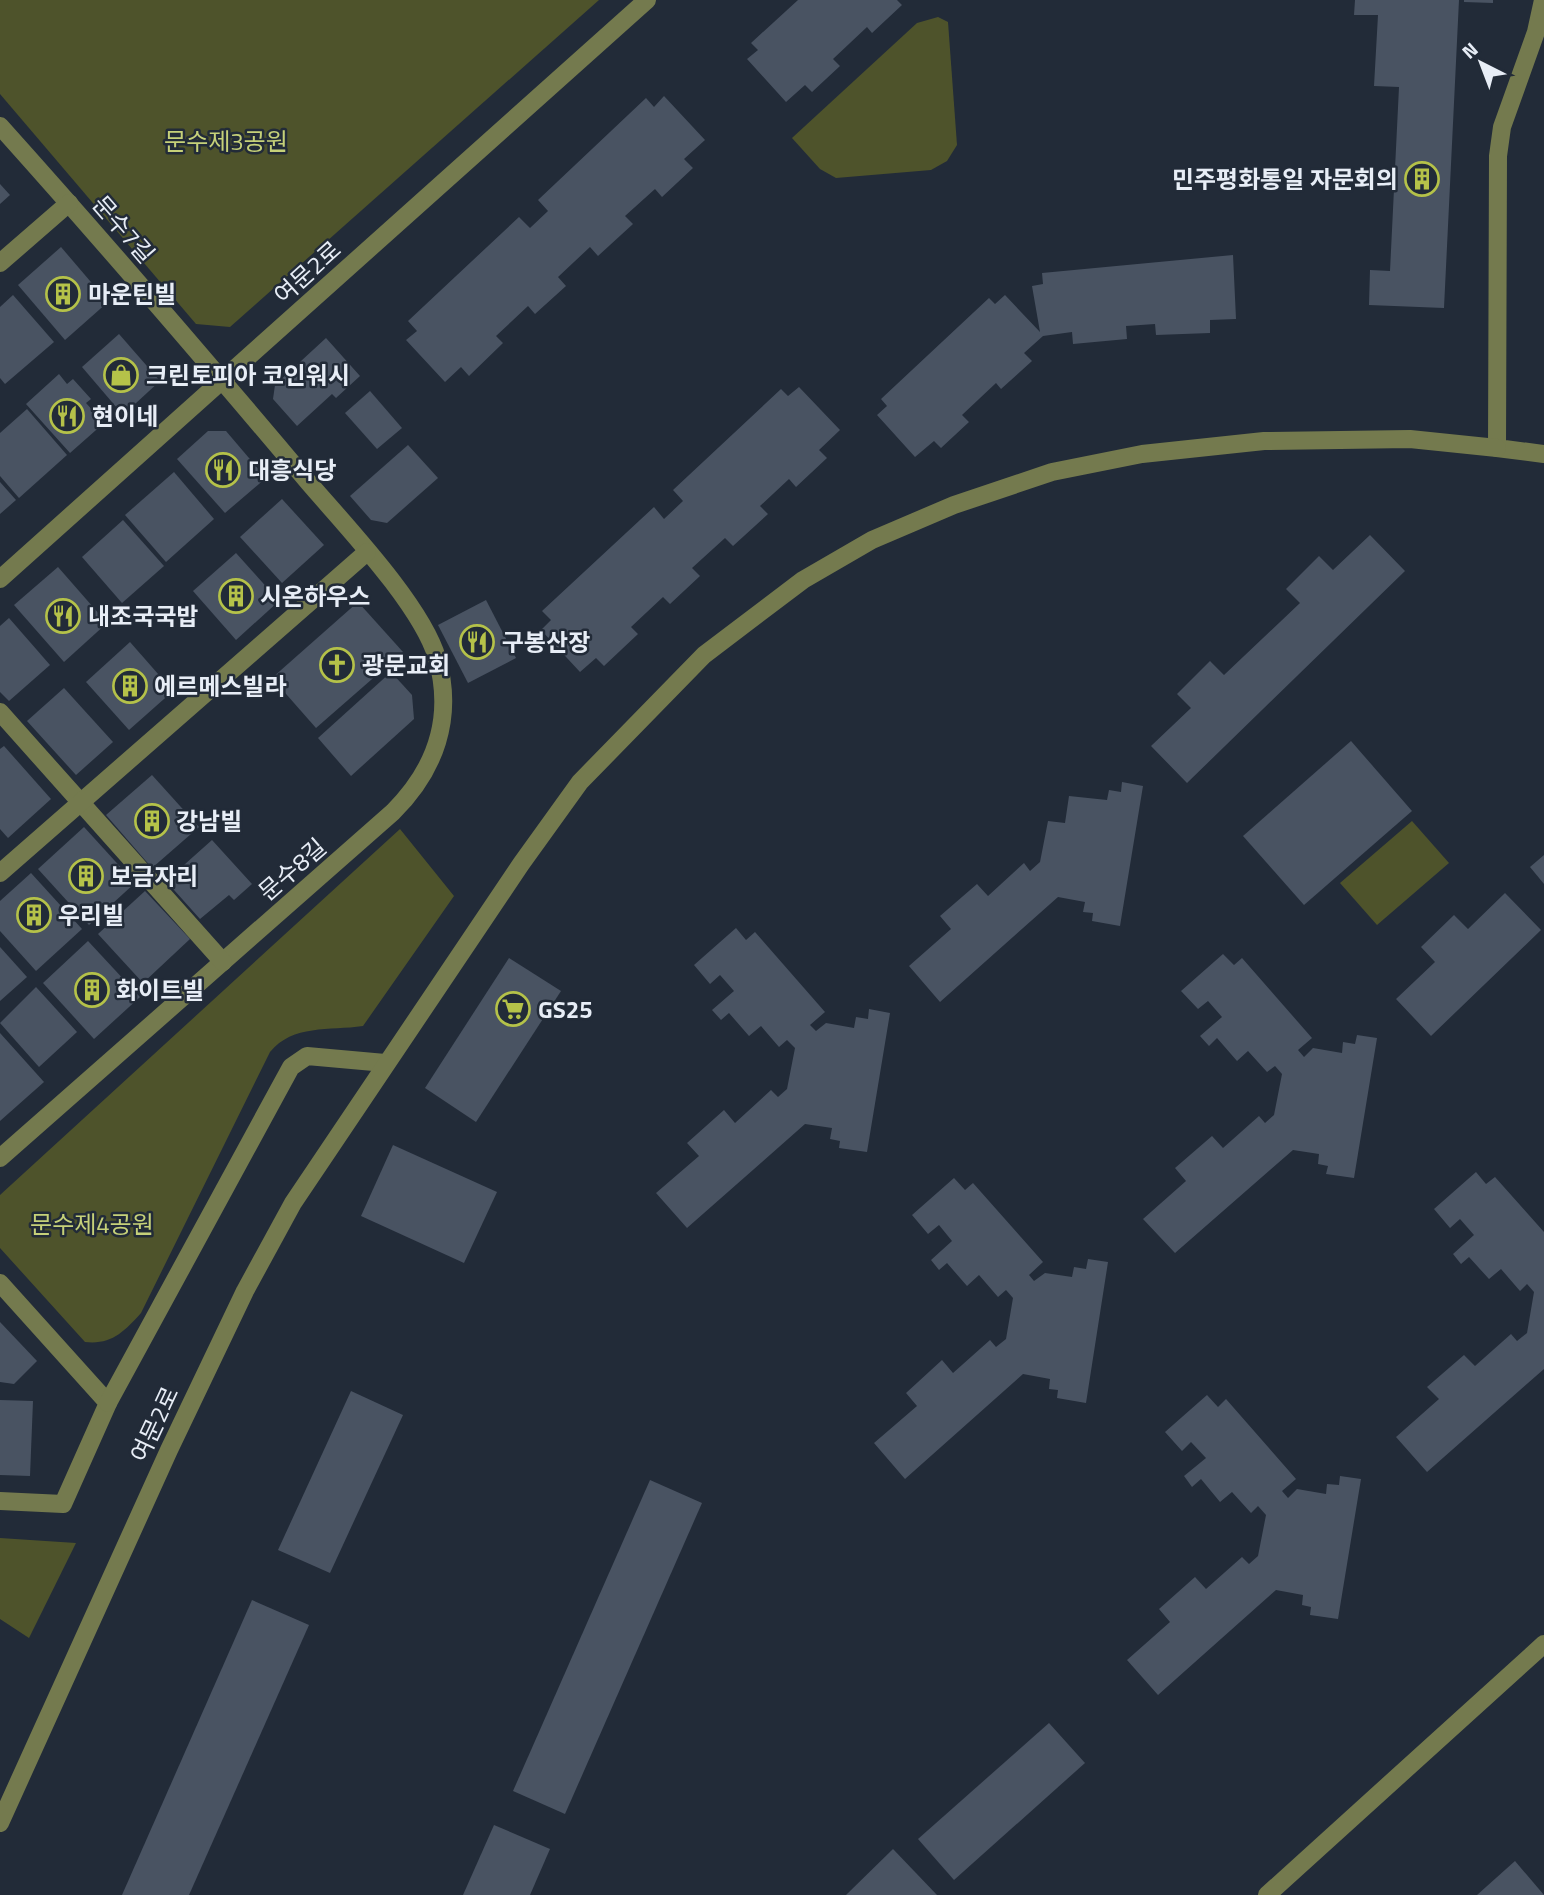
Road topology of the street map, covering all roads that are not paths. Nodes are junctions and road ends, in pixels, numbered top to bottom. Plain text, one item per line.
1 (647, 0) edge
2 (1543, 0) edge
3 (0, 126) edge
4 (69, 203) junction
5 (0, 263) edge
6 (224, 382) junction
7 (1497, 448) junction
8 (1544, 454) edge
9 (367, 552) junction
10 (0, 579) edge
11 (0, 712) edge
12 (80, 802) junction
13 (0, 873) edge
14 (223, 961) junction
15 (385, 1063) junction
16 (0, 1158) edge
17 (0, 1283) edge
18 (108, 1404) junction
19 (0, 1501) edge
20 (1544, 1644) edge
21 (0, 1823) edge
22 (1266, 1895) edge

1 - 6 street, 여문2로
2 - 7 street
3 - 4 street, 문수7길
4 - 5 street, 문수7길
4 - 6 street, 문수7길
6 - 9 street, 문수8길
6 - 10 street, 여문2로
7 - 8 street, 여문2로
7 - 15 street, 여문2로
9 - 12 street
9 - 14 street, 문수8길
11 - 12 street
12 - 13 street
12 - 14 street
14 - 16 street, 문수8길
15 - 18 street
15 - 21 street, 여문2로
17 - 18 street
18 - 19 street
20 - 22 street

